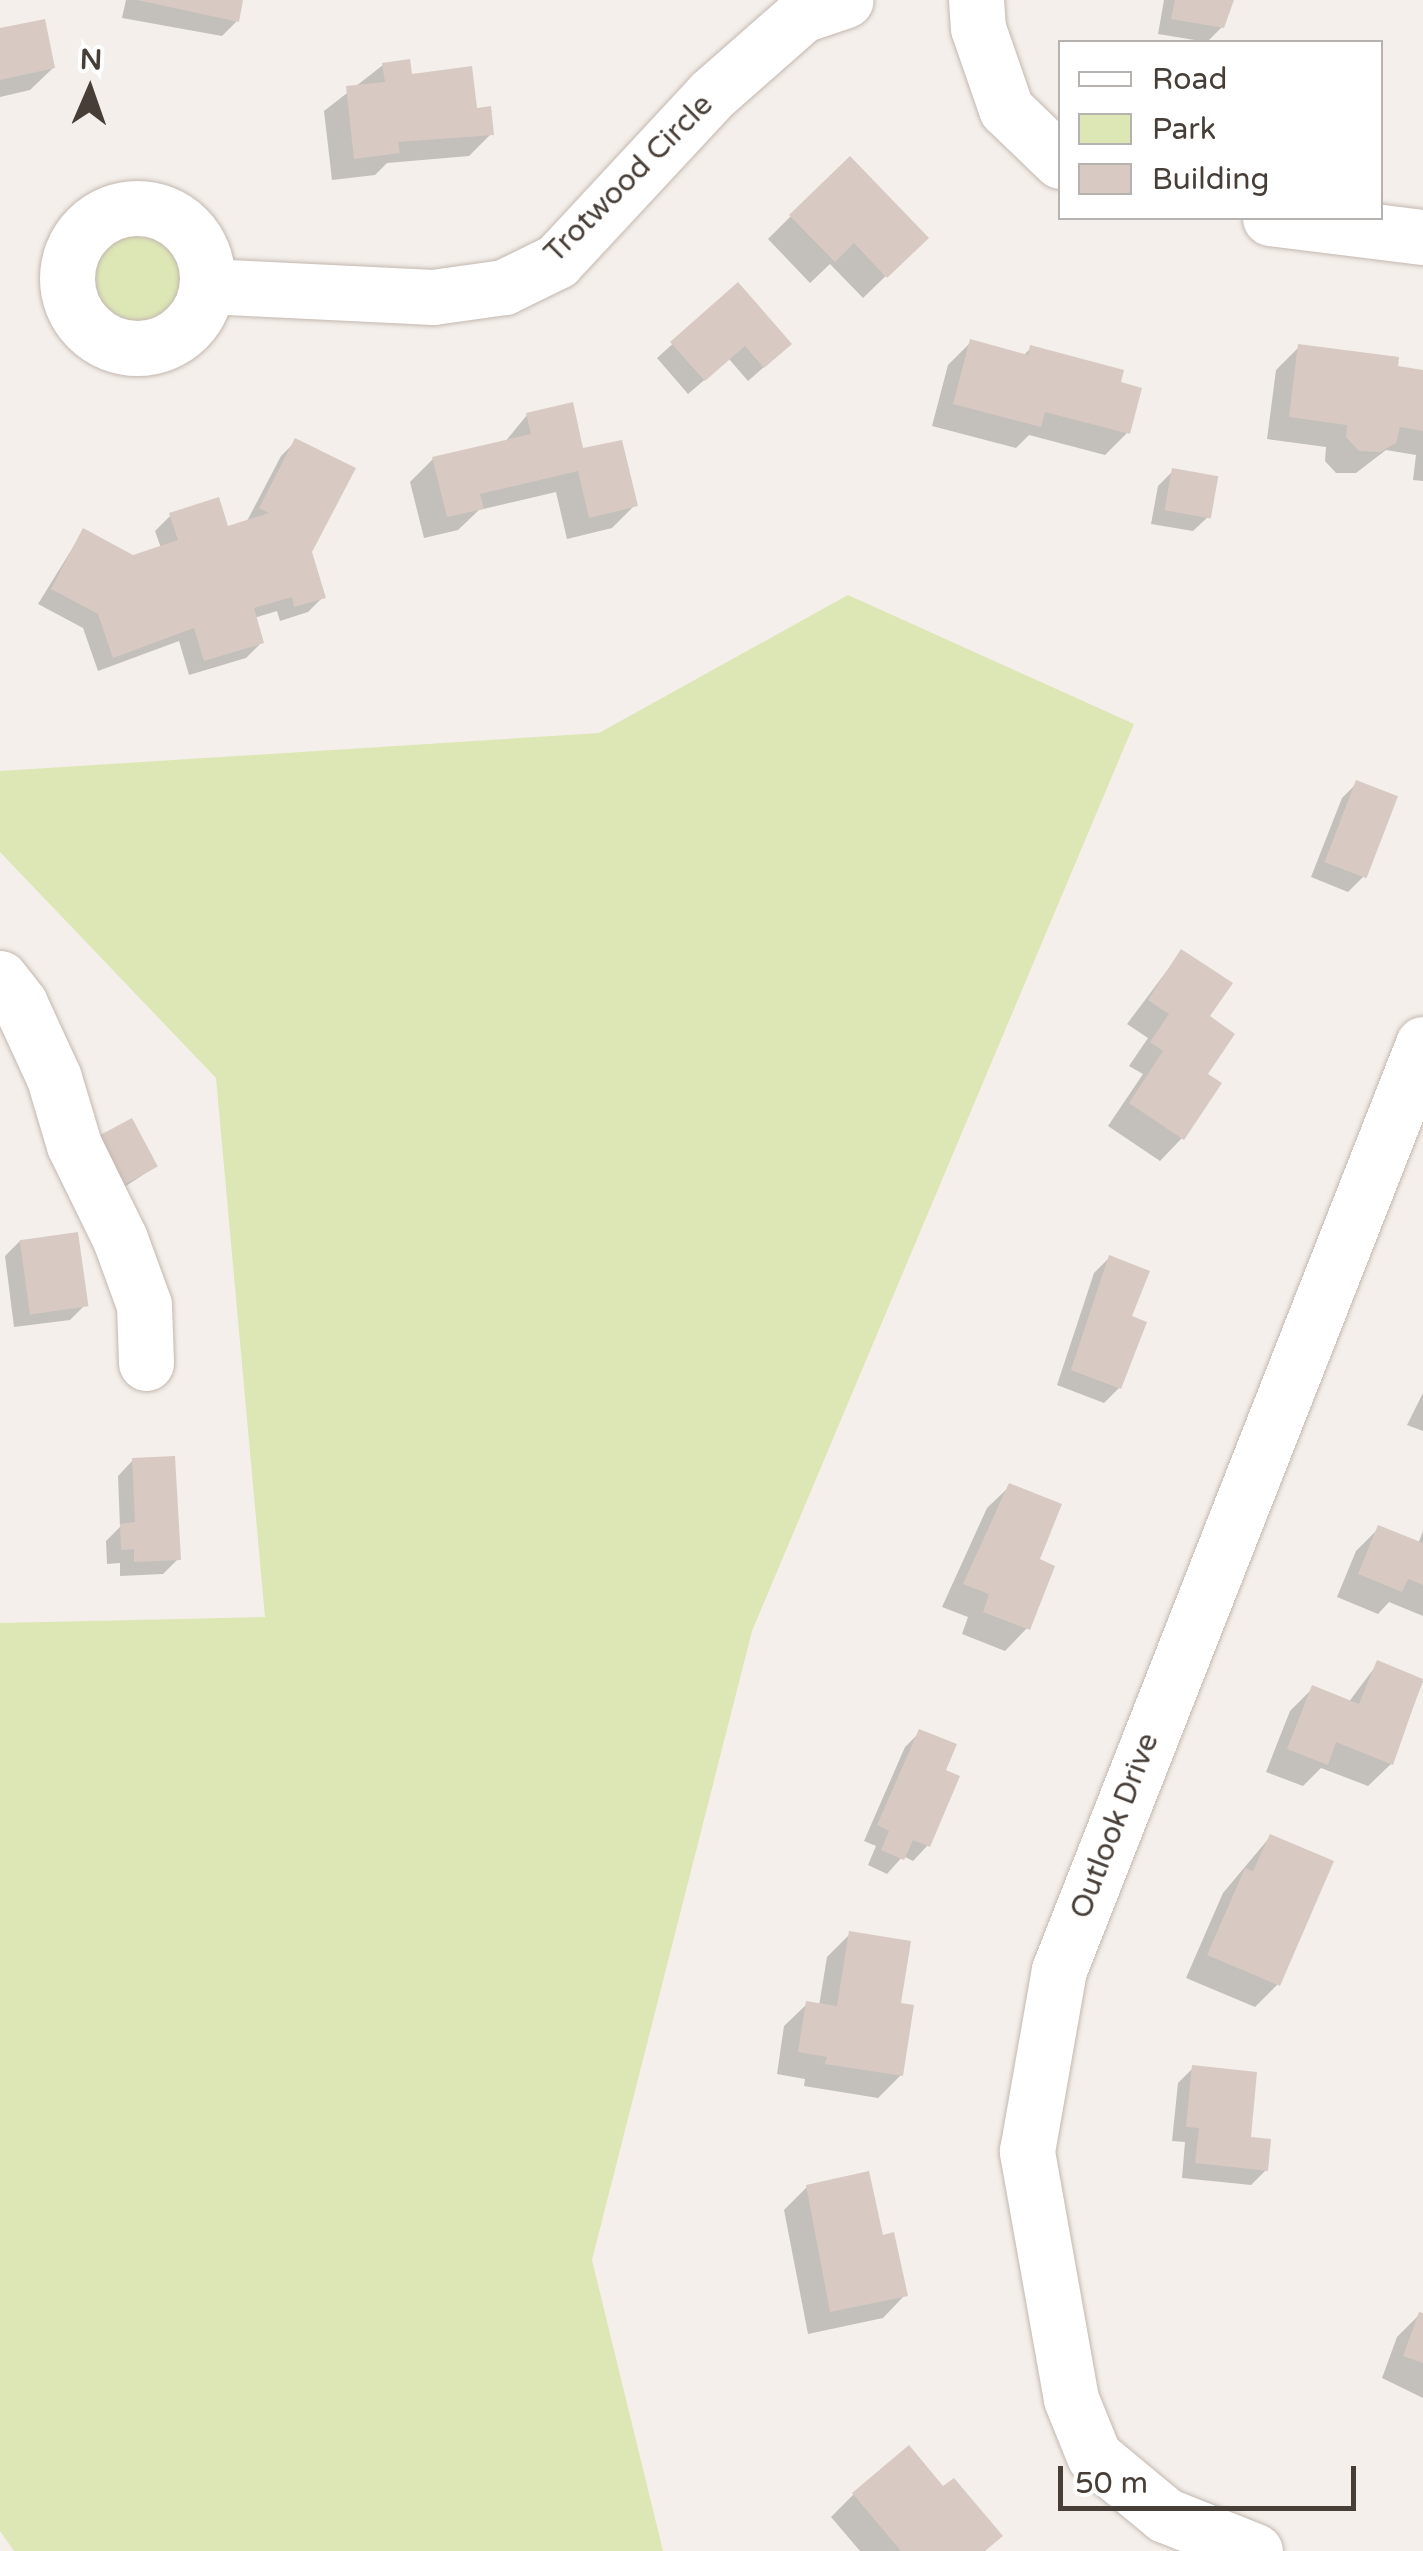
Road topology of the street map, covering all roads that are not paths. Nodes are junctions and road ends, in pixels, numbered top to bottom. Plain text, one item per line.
1 (846, 0) edge
2 (976, 0) edge
3 (1058, 158) edge
4 (1286, 220) edge
5 (1423, 237) edge
6 (207, 286) dead end
7 (0, 978) edge
8 (1423, 1044) edge
9 (146, 1363) dead end
10 (1255, 2551) edge

1 - 6 street, Trotwood Circle
2 - 3 street
4 - 5 street
7 - 9 street
8 - 10 street, Outlook Drive

